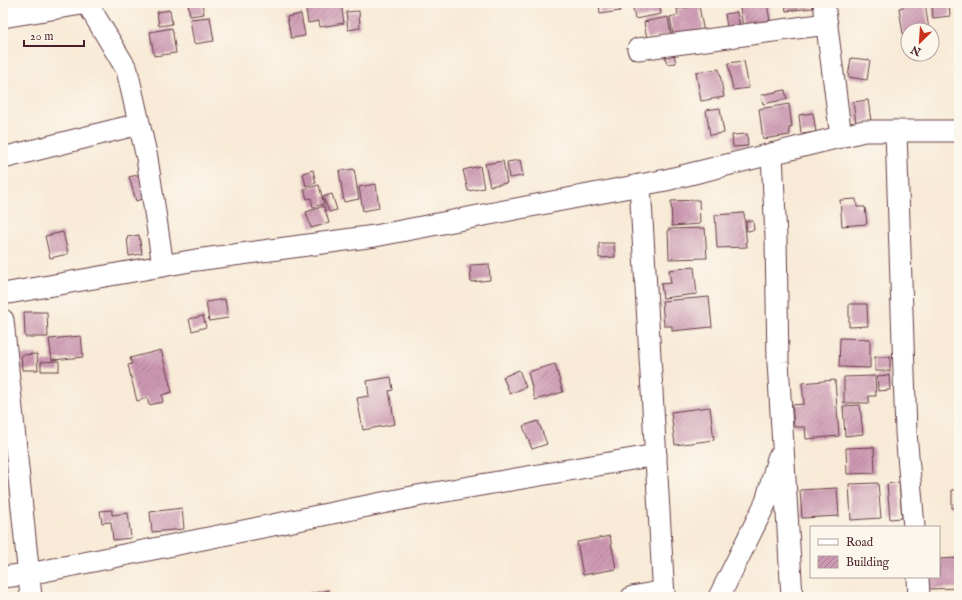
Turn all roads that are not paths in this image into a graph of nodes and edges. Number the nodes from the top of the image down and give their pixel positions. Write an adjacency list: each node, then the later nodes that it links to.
1 (88, 3): 3 (street); 7 (street)
2 (824, 3): 5 (street)
3 (48, 6): 4 (street)
4 (3, 17)
5 (827, 24): 6 (street); 10 (street)
6 (638, 49)
7 (139, 124): 12 (street); 14 (street)
8 (959, 130): 9 (street)
9 (896, 131): 10 (street); 20 (street)
10 (841, 137): 11 (street)
11 (772, 154): 13 (street); 18 (street)
12 (3, 158)
13 (640, 184): 14 (street); 19 (street)
14 (163, 266): 15 (street)
15 (3, 294)
16 (3, 320): 17 (street)
17 (9, 437): 21 (street)
18 (783, 446): 27 (street); 28 (street)
19 (656, 455): 21 (street); 24 (street)
20 (914, 526)
21 (29, 574): 22 (street); 25 (street)
22 (3, 577)
23 (918, 578): 29 (street)
24 (664, 594): 26 (street)
25 (31, 597)
26 (632, 597)
27 (719, 597)
28 (792, 597)
29 (920, 597)

